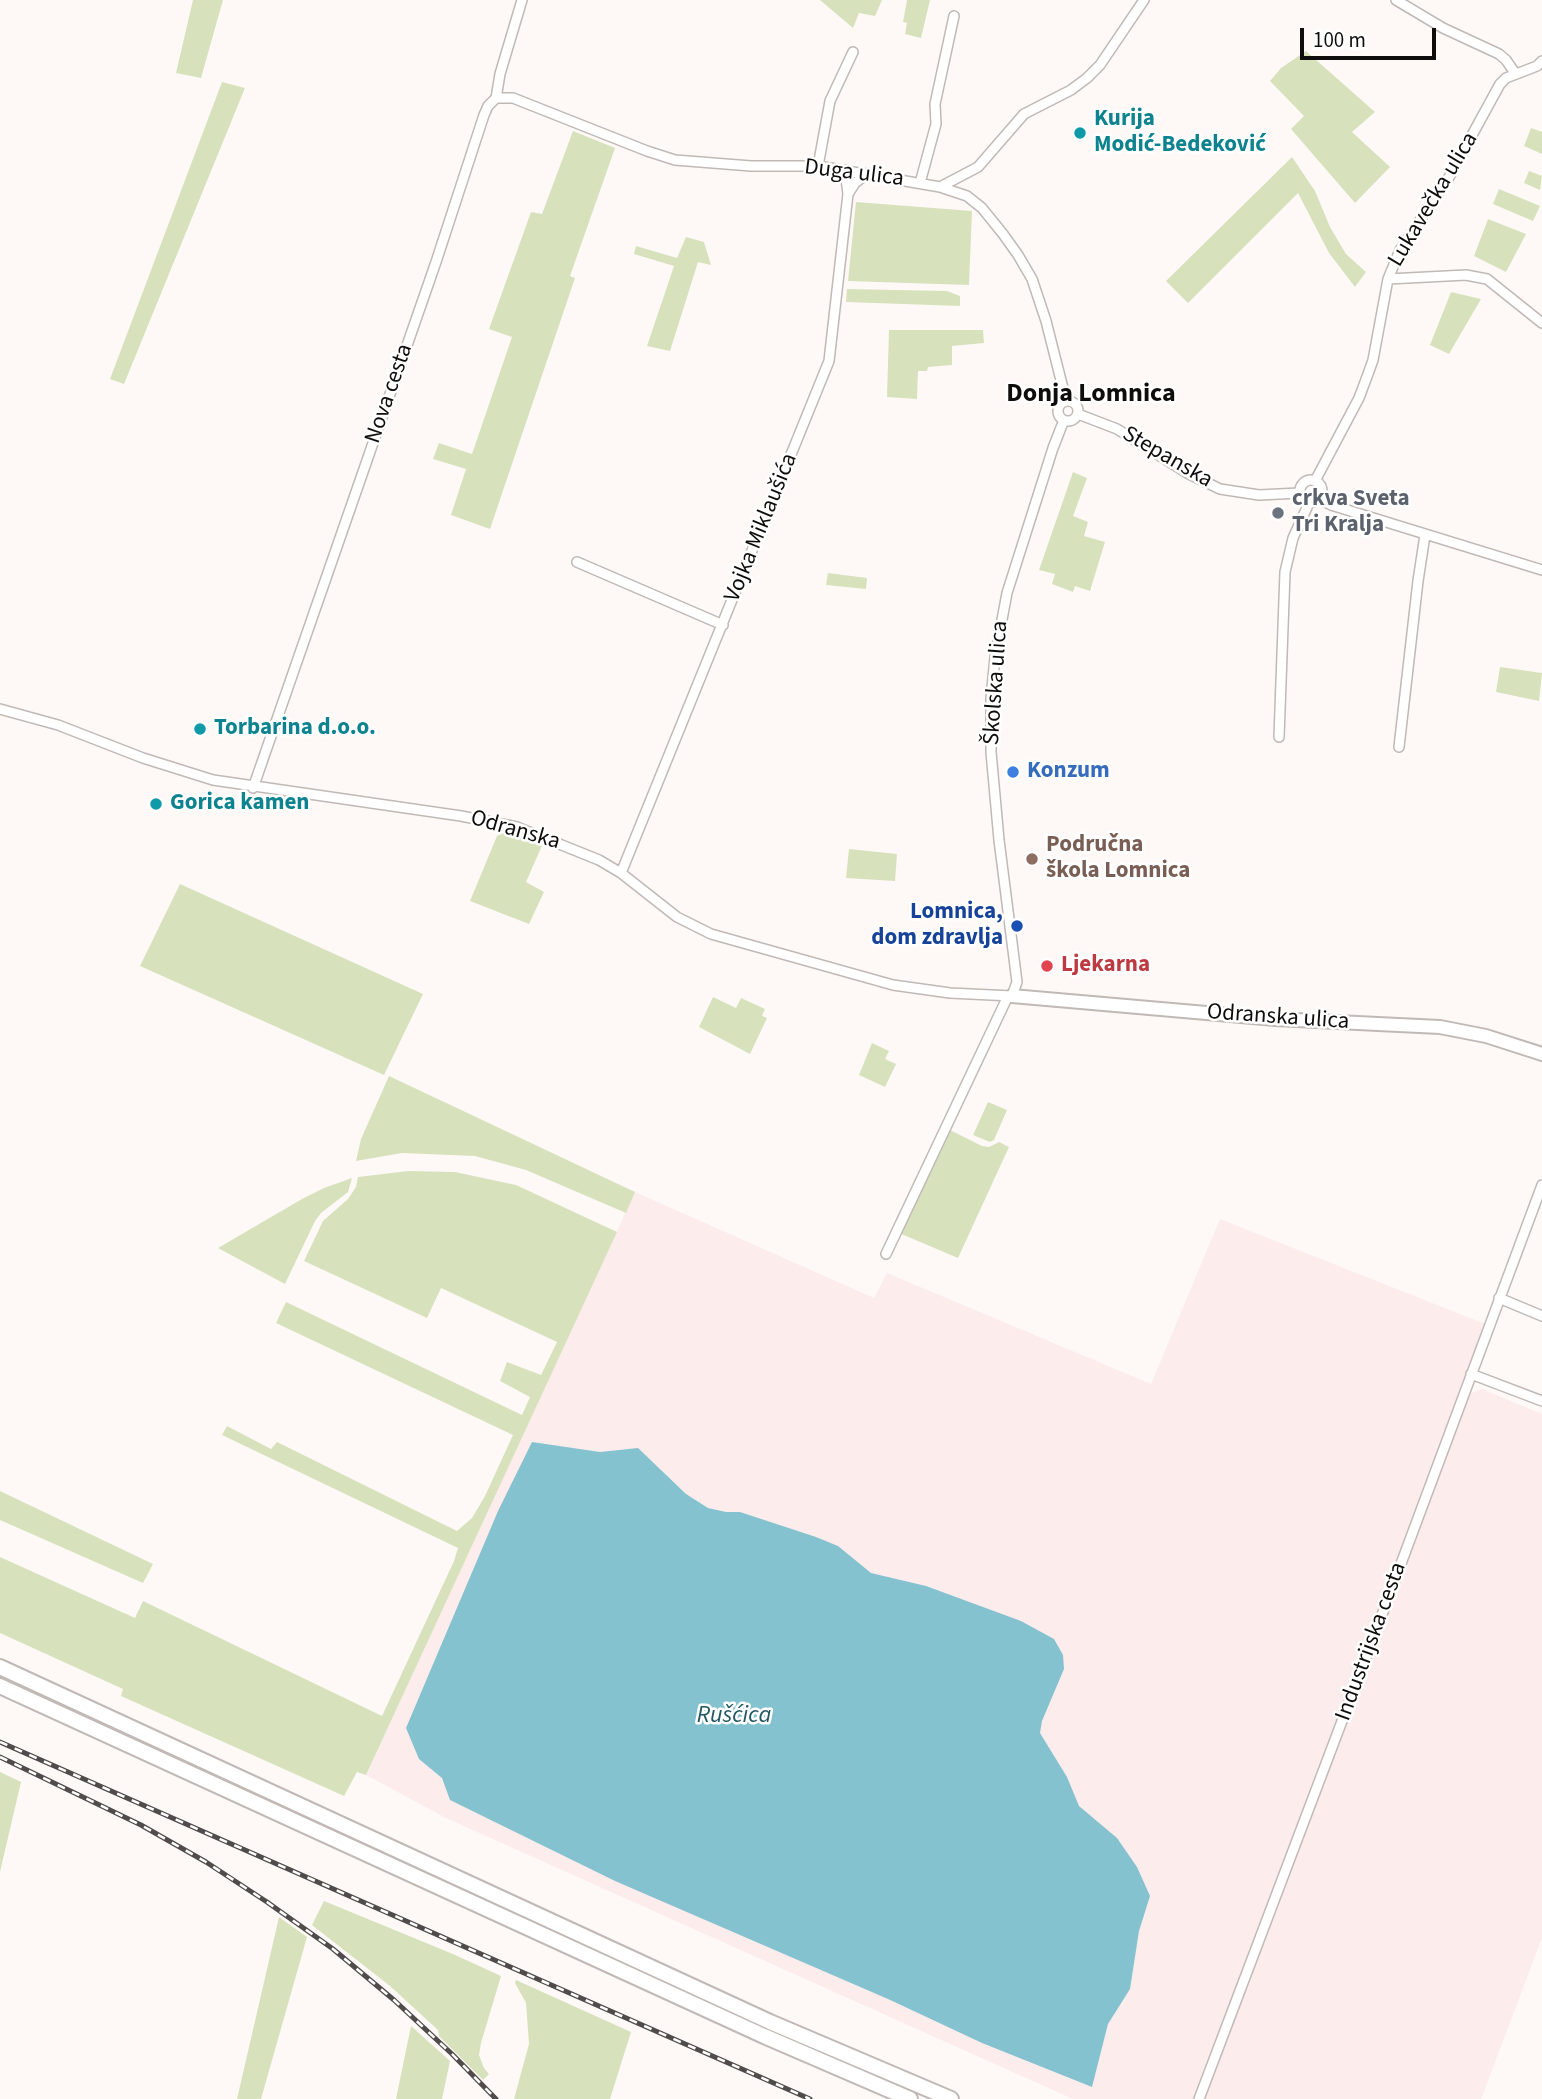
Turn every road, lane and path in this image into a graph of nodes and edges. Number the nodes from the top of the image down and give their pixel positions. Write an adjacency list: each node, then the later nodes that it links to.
1 (522, 0): 8 (street, Nova cesta)
2 (1144, 0): 13 (street)
3 (1396, 0): 7 (street)
4 (954, 16): 12 (street)
5 (853, 52): 9 (street)
6 (1540, 66): 7 (street)
7 (1515, 73): 15 (street, Lukavečka ulica)
8 (496, 98): 9 (street, Duga ulica); 31 (street, Nova cesta)
9 (818, 166): 10 (street, Duga ulica)
10 (845, 170): 11 (street, Duga ulica); 14 (street, Vojka Miklaušića)
11 (868, 173): 12 (street, Duga ulica); 14 (street)
12 (920, 183): 13 (street, Duga ulica)
13 (940, 187): 17 (street, Školska ulica)
14 (848, 194): 27 (street, Vojka Miklaušića)
15 (1388, 279): 16 (street); 20 (street, Lukavečka ulica)
16 (1542, 323)
17 (1066, 400): 18 (street, Školska ulica); 19 (street, Školska ulica)
18 (1078, 414): 19 (street); 21 (street, Stepanska)
19 (1064, 420): 33 (street, Školska ulica)
20 (1315, 481): 21 (street); 22 (street)
21 (1299, 493): 23 (street)
22 (1320, 499): 23 (street); 24 (street)
23 (1309, 503): 29 (street)
24 (1425, 535): 26 (street); 30 (street)
25 (576, 562): 27 (street)
26 (1542, 570)
27 (723, 625): 32 (street, Vojka Miklaušića)
28 (0, 709): 31 (street, Odranska)
29 (1279, 737)
30 (1399, 747)
31 (253, 788): 32 (street, Odranska)
32 (621, 873): 33 (street, Odranska)
33 (1010, 996): 34 (main road, Odranska ulica); 36 (street)
34 (1542, 1054)
35 (1542, 1185): 37 (street, Industrijska cesta)
36 (886, 1254)
37 (1499, 1298): 38 (street); 39 (street, Industrijska cesta)
38 (1542, 1316)
39 (1471, 1374): 40 (street); 45 (street, Industrijska cesta)
40 (1542, 1401)
41 (0, 1667): 44 (highway)
42 (0, 1686): 43 (highway)
43 (911, 2099)
44 (951, 2099)
45 (1199, 2099)

